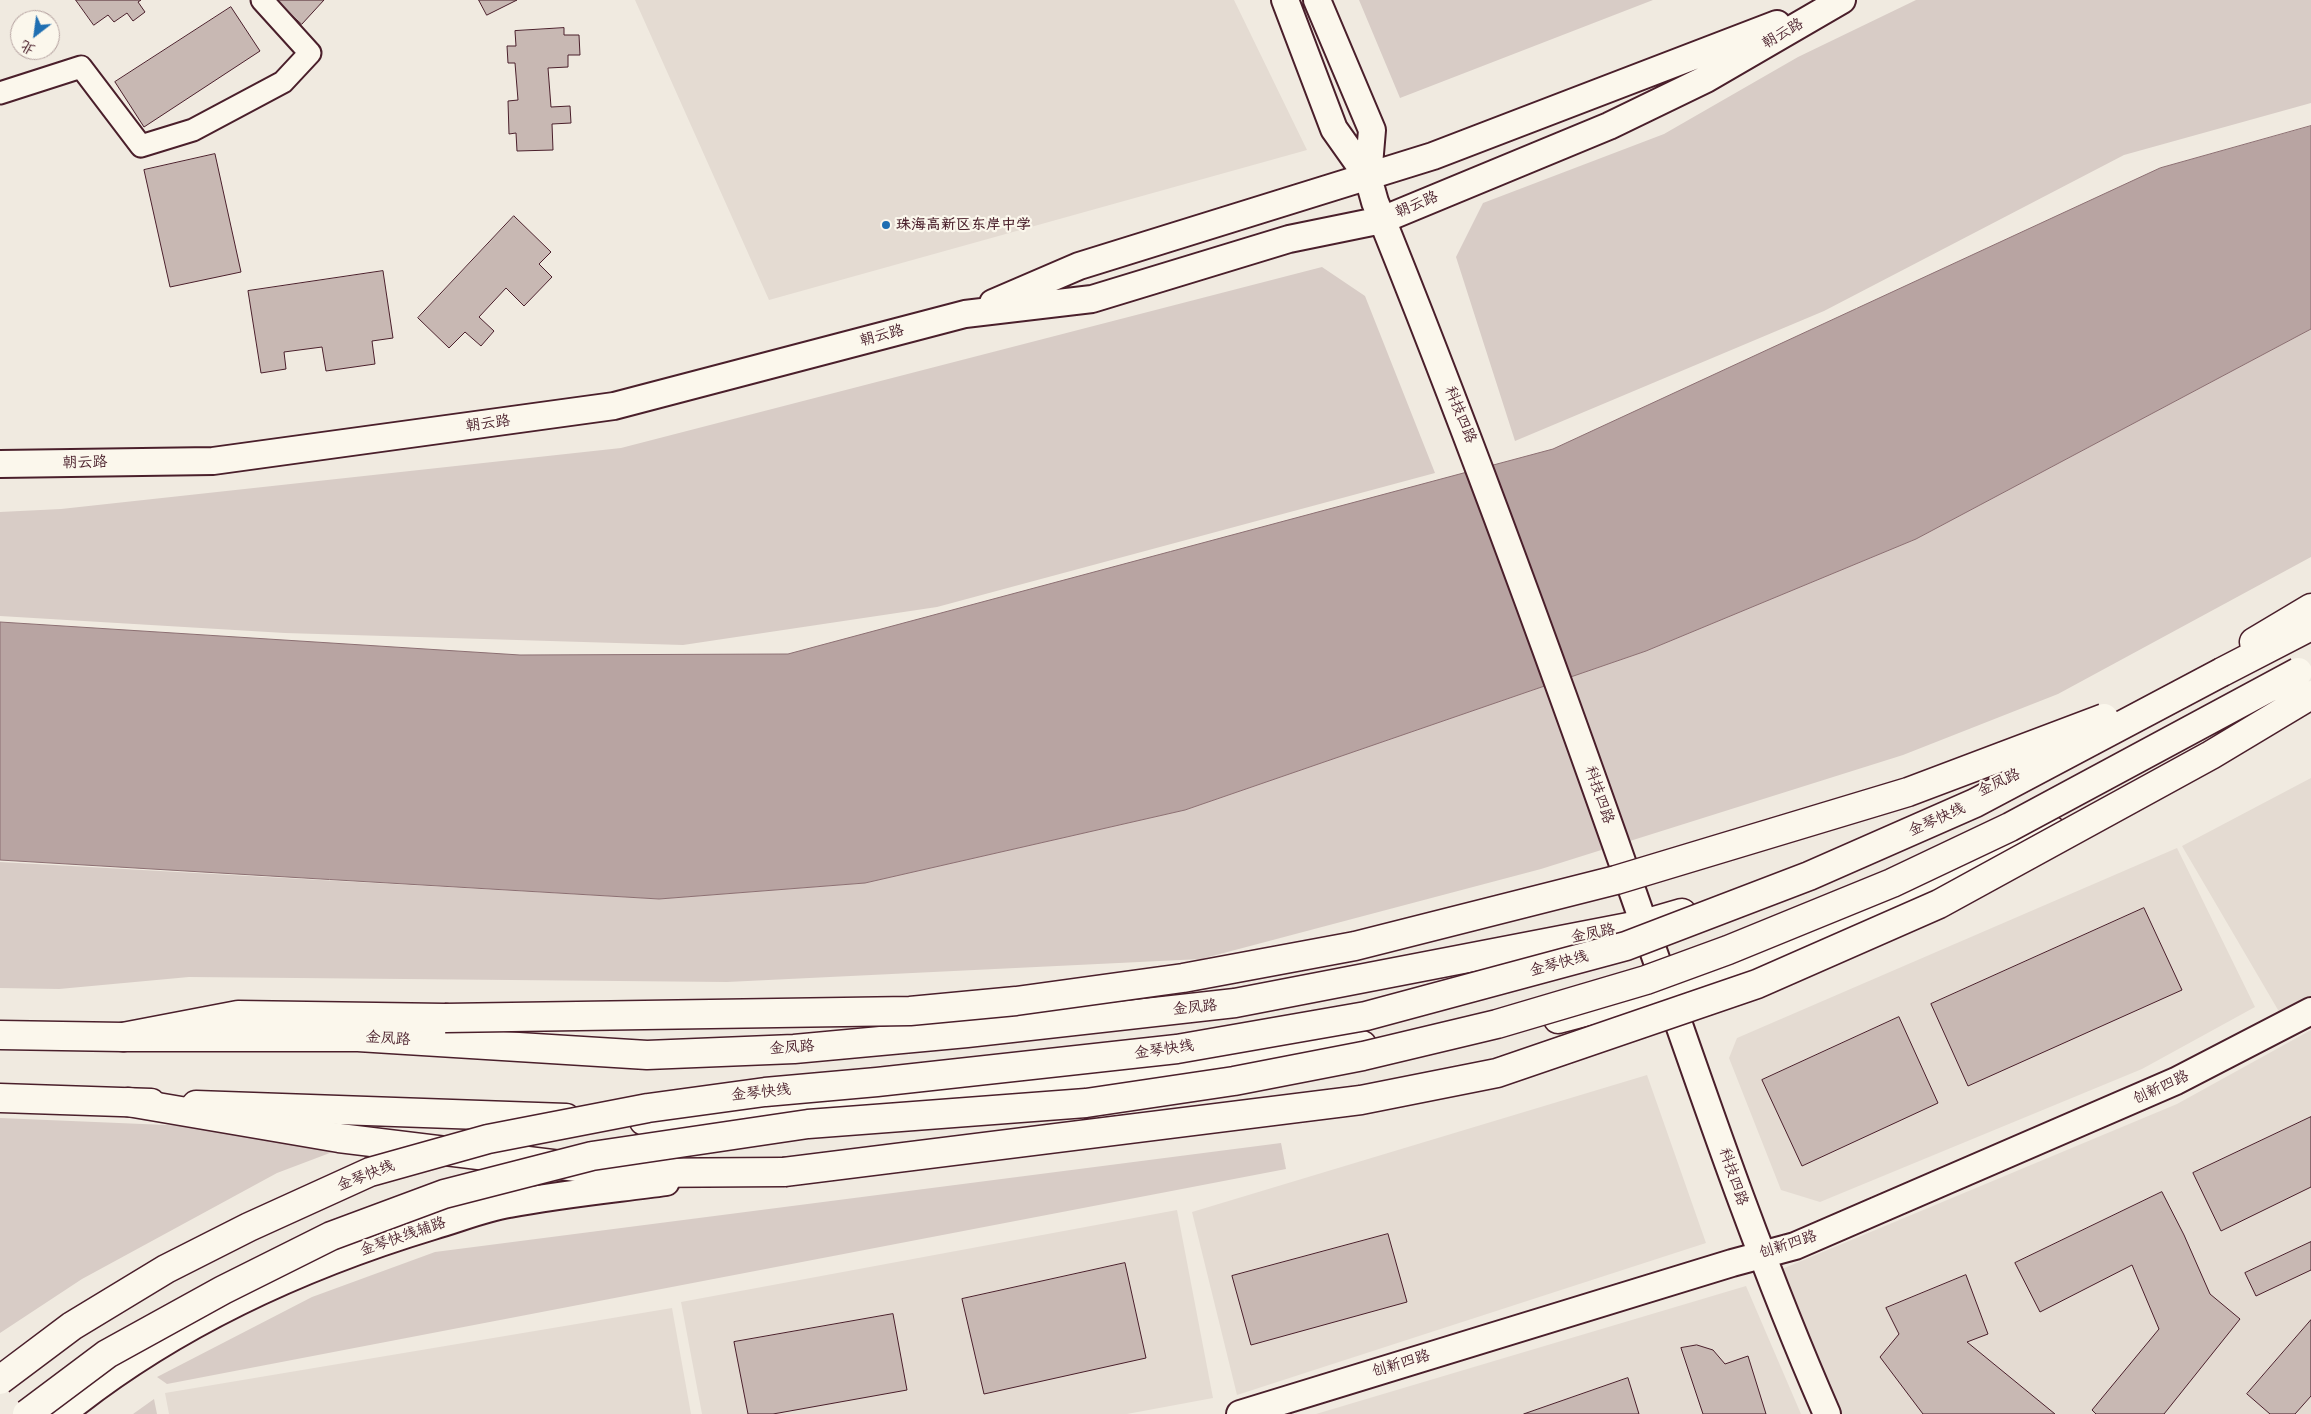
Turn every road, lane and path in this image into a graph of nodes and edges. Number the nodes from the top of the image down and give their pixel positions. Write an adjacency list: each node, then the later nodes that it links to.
1 (262, 0): 5 (street)
2 (1285, 0): 6 (street, 科技四路)
3 (1317, 0): 6 (street, 科技四路)
4 (1839, 1): 6 (street, 朝云路); 7 (street, 朝云路)
5 (0, 93)
6 (1368, 177): 7 (street, 科技四路); 8 (street, 朝云路)
7 (1382, 220): 8 (street, 朝云路); 16 (street, 科技四路)
8 (965, 314): 9 (street, 朝云路)
9 (0, 464)
10 (2311, 608): 16 (main road, 金凤路)
11 (2311, 626): 13 (main road, 金琴快线)
12 (2311, 665): 26 (main road, bridge)
13 (2222, 672): 20 (main road, bridge); 25 (main road, 金琴快线, bridge)
14 (2311, 684): 17 (main road)
15 (2311, 695): 23 (main road, bridge)
16 (1644, 924): 17 (street, 科技四路); 20 (main road, 金凤路)
17 (1668, 990): 22 (main road); 24 (street, 科技四路)
18 (2311, 1011): 24 (street, 创新四路)
19 (0, 1034): 20 (main road, 金凤路)
20 (123, 1037)
21 (0, 1098): 22 (main road)
22 (128, 1102): 23 (main road)
23 (784, 1172): 27 (street, 金琴快线辅路)
24 (1760, 1254): 28 (street, 创新四路); 29 (street, 科技四路)
25 (0, 1380)
26 (27, 1414)
27 (62, 1414)
28 (1240, 1414)
29 (1827, 1414)

